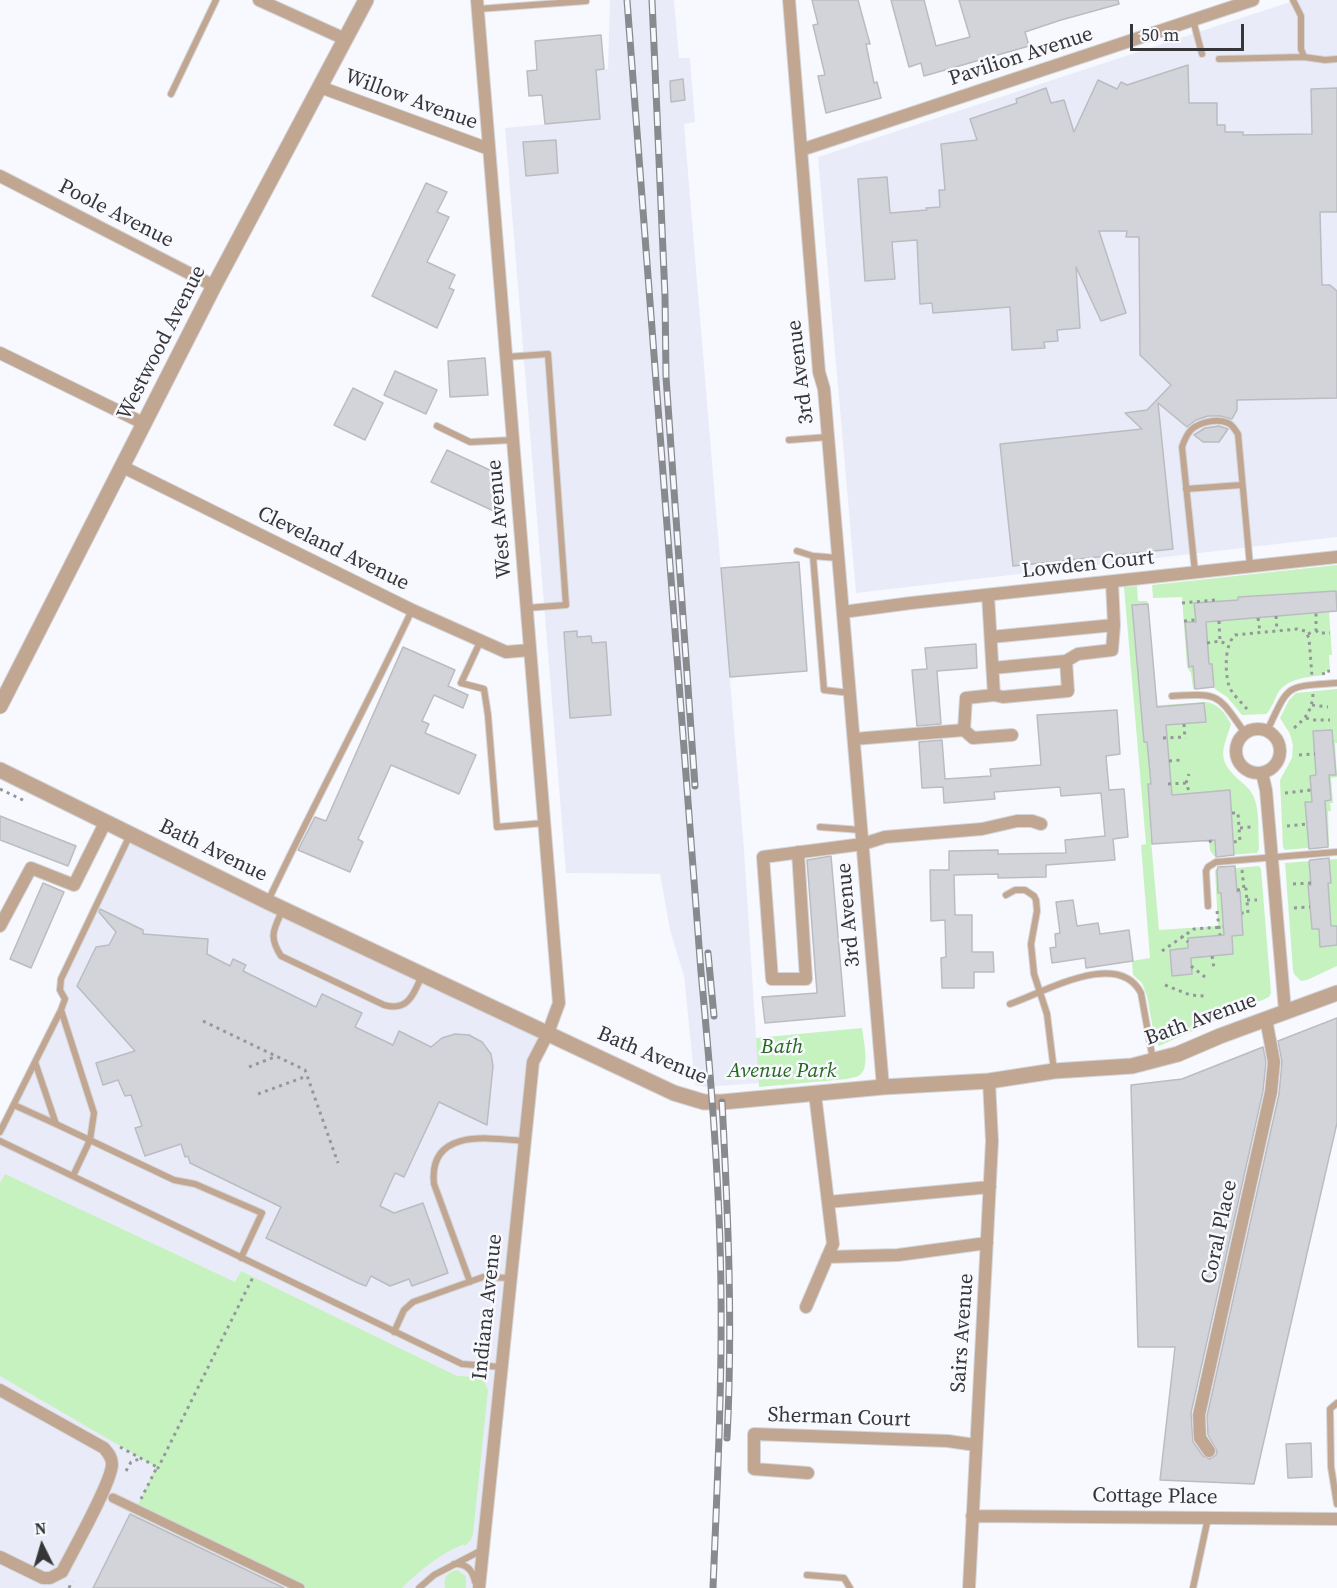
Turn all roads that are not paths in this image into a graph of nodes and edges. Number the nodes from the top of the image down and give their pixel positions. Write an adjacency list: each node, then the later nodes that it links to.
1 (216, 0): 16 (lane)
2 (259, 0): 10 (street, Willow Avenue)
3 (366, 0): 10 (street, Westwood Avenue)
4 (789, 0): 18 (street, 3rd Avenue)
5 (1253, 0): 9 (street, Pavilion Avenue)
6 (1293, 0): 12 (lane)
7 (586, 1): 8 (lane)
8 (477, 5): 17 (street, West Avenue)
9 (1193, 20): 11 (lane); 18 (street, Pavilion Avenue)
10 (345, 39): 15 (street, Westwood Avenue)
11 (1202, 54)
12 (1304, 57): 13 (lane); 14 (lane)
13 (1219, 59)
14 (1337, 59)
15 (320, 87): 17 (street, Willow Avenue); 20 (street, Westwood Avenue)
16 (171, 94)
17 (489, 149): 22 (street, West Avenue)
18 (801, 150): 25 (street, 3rd Avenue)
19 (0, 176): 20 (street, Poole Avenue)
20 (214, 286): 23 (street, Westwood Avenue)
21 (0, 353): 23 (street)
22 (506, 357): 26 (street, West Avenue); 39 (lane)
23 (145, 424): 28 (street, Westwood Avenue)
24 (437, 426): 26 (lane)
25 (828, 437): 27 (lane); 34 (street, 3rd Avenue)
26 (513, 440): 39 (street, West Avenue)
27 (789, 440)
28 (123, 467): 40 (street, Cleveland Avenue); 52 (street, Westwood Avenue)
29 (1241, 485): 30 (lane); 30 (lane); 35 (lane)
30 (1186, 489): 36 (lane)
31 (797, 551): 32 (lane)
32 (813, 556): 34 (lane); 49 (lane)
33 (1337, 557): 35 (street, Lowden Court)
34 (838, 558): 41 (street, 3rd Avenue)
35 (1250, 567): 36 (street, Lowden Court)
36 (1195, 573): 37 (street, Lowden Court)
37 (1112, 582): 38 (street, Lowden Court); 42 (street)
38 (988, 595): 41 (street, Lowden Court); 43 (street)
39 (527, 608): 45 (street, West Avenue)
40 (412, 610): 44 (street, Cleveland Avenue); 71 (lane)
41 (843, 612): 49 (street, 3rd Avenue)
42 (1114, 625): 43 (street); 46 (street)
43 (990, 637): 47 (street)
44 (481, 640): 45 (street, Cleveland Avenue); 61 (lane)
45 (530, 651): 61 (street, West Avenue)
46 (1066, 661): 47 (street); 50 (street)
47 (993, 668): 50 (street)
48 (1337, 683): 54 (lane)
49 (850, 693): 57 (street, 3rd Avenue)
50 (994, 695): 53 (street)
51 (1172, 696): 55 (lane)
52 (0, 706)
53 (964, 730): 56 (street); 57 (street)
54 (1267, 731): 55 (street); 59 (street)
55 (1245, 733): 59 (street)
56 (1012, 735)
57 (854, 739): 64 (street, 3rd Avenue)
58 (0, 770): 60 (street, Bath Avenue)
59 (1262, 773): 69 (street)
60 (106, 821): 65 (street, Bath Avenue); 74 (street)
61 (544, 823): 82 (street, West Avenue)
62 (1041, 824): 66 (street)
63 (820, 826): 64 (lane)
64 (862, 830): 66 (street, 3rd Avenue)
65 (130, 834): 71 (street, Bath Avenue); 79 (lane)
66 (863, 844): 67 (street); 87 (street, 3rd Avenue)
67 (798, 852): 67 (street)
68 (1337, 852): 69 (lane)
69 (1272, 858): 72 (lane); 80 (street)
70 (1006, 895): 77 (lane)
71 (268, 902): 73 (street, Bath Avenue)
72 (1208, 906)
73 (283, 909): 75 (street, Bath Avenue); 75 (lane)
74 (0, 926)
75 (422, 975): 82 (street, Bath Avenue)
76 (1337, 993): 80 (street, Bath Avenue)
77 (1039, 994): 78 (lane); 83 (lane); 85 (lane)
78 (1010, 1005)
79 (61, 1010): 84 (lane); 92 (lane)
80 (1285, 1011): 81 (street, Bath Avenue)
81 (1266, 1019): 83 (street, Bath Avenue); 109 (street, Coral Place)
82 (548, 1033): 88 (street, Bath Avenue); 94 (street, Indiana Avenue)
83 (1154, 1061): 85 (street, Bath Avenue)
84 (35, 1062): 89 (lane); 90 (lane)
85 (1054, 1071): 86 (street, Bath Avenue)
86 (989, 1081): 87 (street, Bath Avenue); 96 (street, Sairs Avenue)
87 (883, 1087): 88 (street, Bath Avenue)
88 (815, 1094): 97 (street)
89 (14, 1105): 90 (lane); 91 (lane)
90 (56, 1124): 92 (lane)
91 (0, 1132)
92 (90, 1140): 95 (lane); 100 (lane)
93 (0, 1141): 95 (lane)
94 (526, 1141): 101 (street, Indiana Avenue); 102 (lane)
95 (73, 1176): 100 (lane)
96 (990, 1187): 97 (street); 98 (street, Sairs Avenue)
97 (828, 1202): 99 (street)
98 (987, 1243): 99 (street); 108 (street, Sairs Avenue)
99 (827, 1257): 103 (street)
100 (241, 1258): 104 (lane)
101 (511, 1278): 102 (lane); 105 (street, Indiana Avenue)
102 (470, 1282): 104 (lane)
103 (806, 1307)
104 (394, 1332): 105 (lane)
105 (502, 1367): 116 (street, Indiana Avenue)
106 (0, 1390): 111 (street)
107 (1337, 1403): 112 (lane)
108 (975, 1445): 110 (street, Sherman Court); 113 (street, Sairs Avenue)
109 (1209, 1451)
110 (808, 1473)
111 (108, 1495): 117 (street); 120 (street)
112 (1337, 1504)
113 (972, 1516): 114 (street, Cottage Place); 124 (street, Sairs Avenue)
114 (1208, 1517): 115 (street, Cottage Place); 125 (lane)
115 (1337, 1518)
116 (483, 1550): 118 (lane); 122 (street, Indiana Avenue)
117 (0, 1557)
118 (454, 1564): 121 (lane); 122 (lane)
119 (807, 1575): 123 (lane)
120 (300, 1588)
121 (419, 1588)
122 (478, 1588)
123 (850, 1588)
124 (969, 1588)
125 (1193, 1588)

